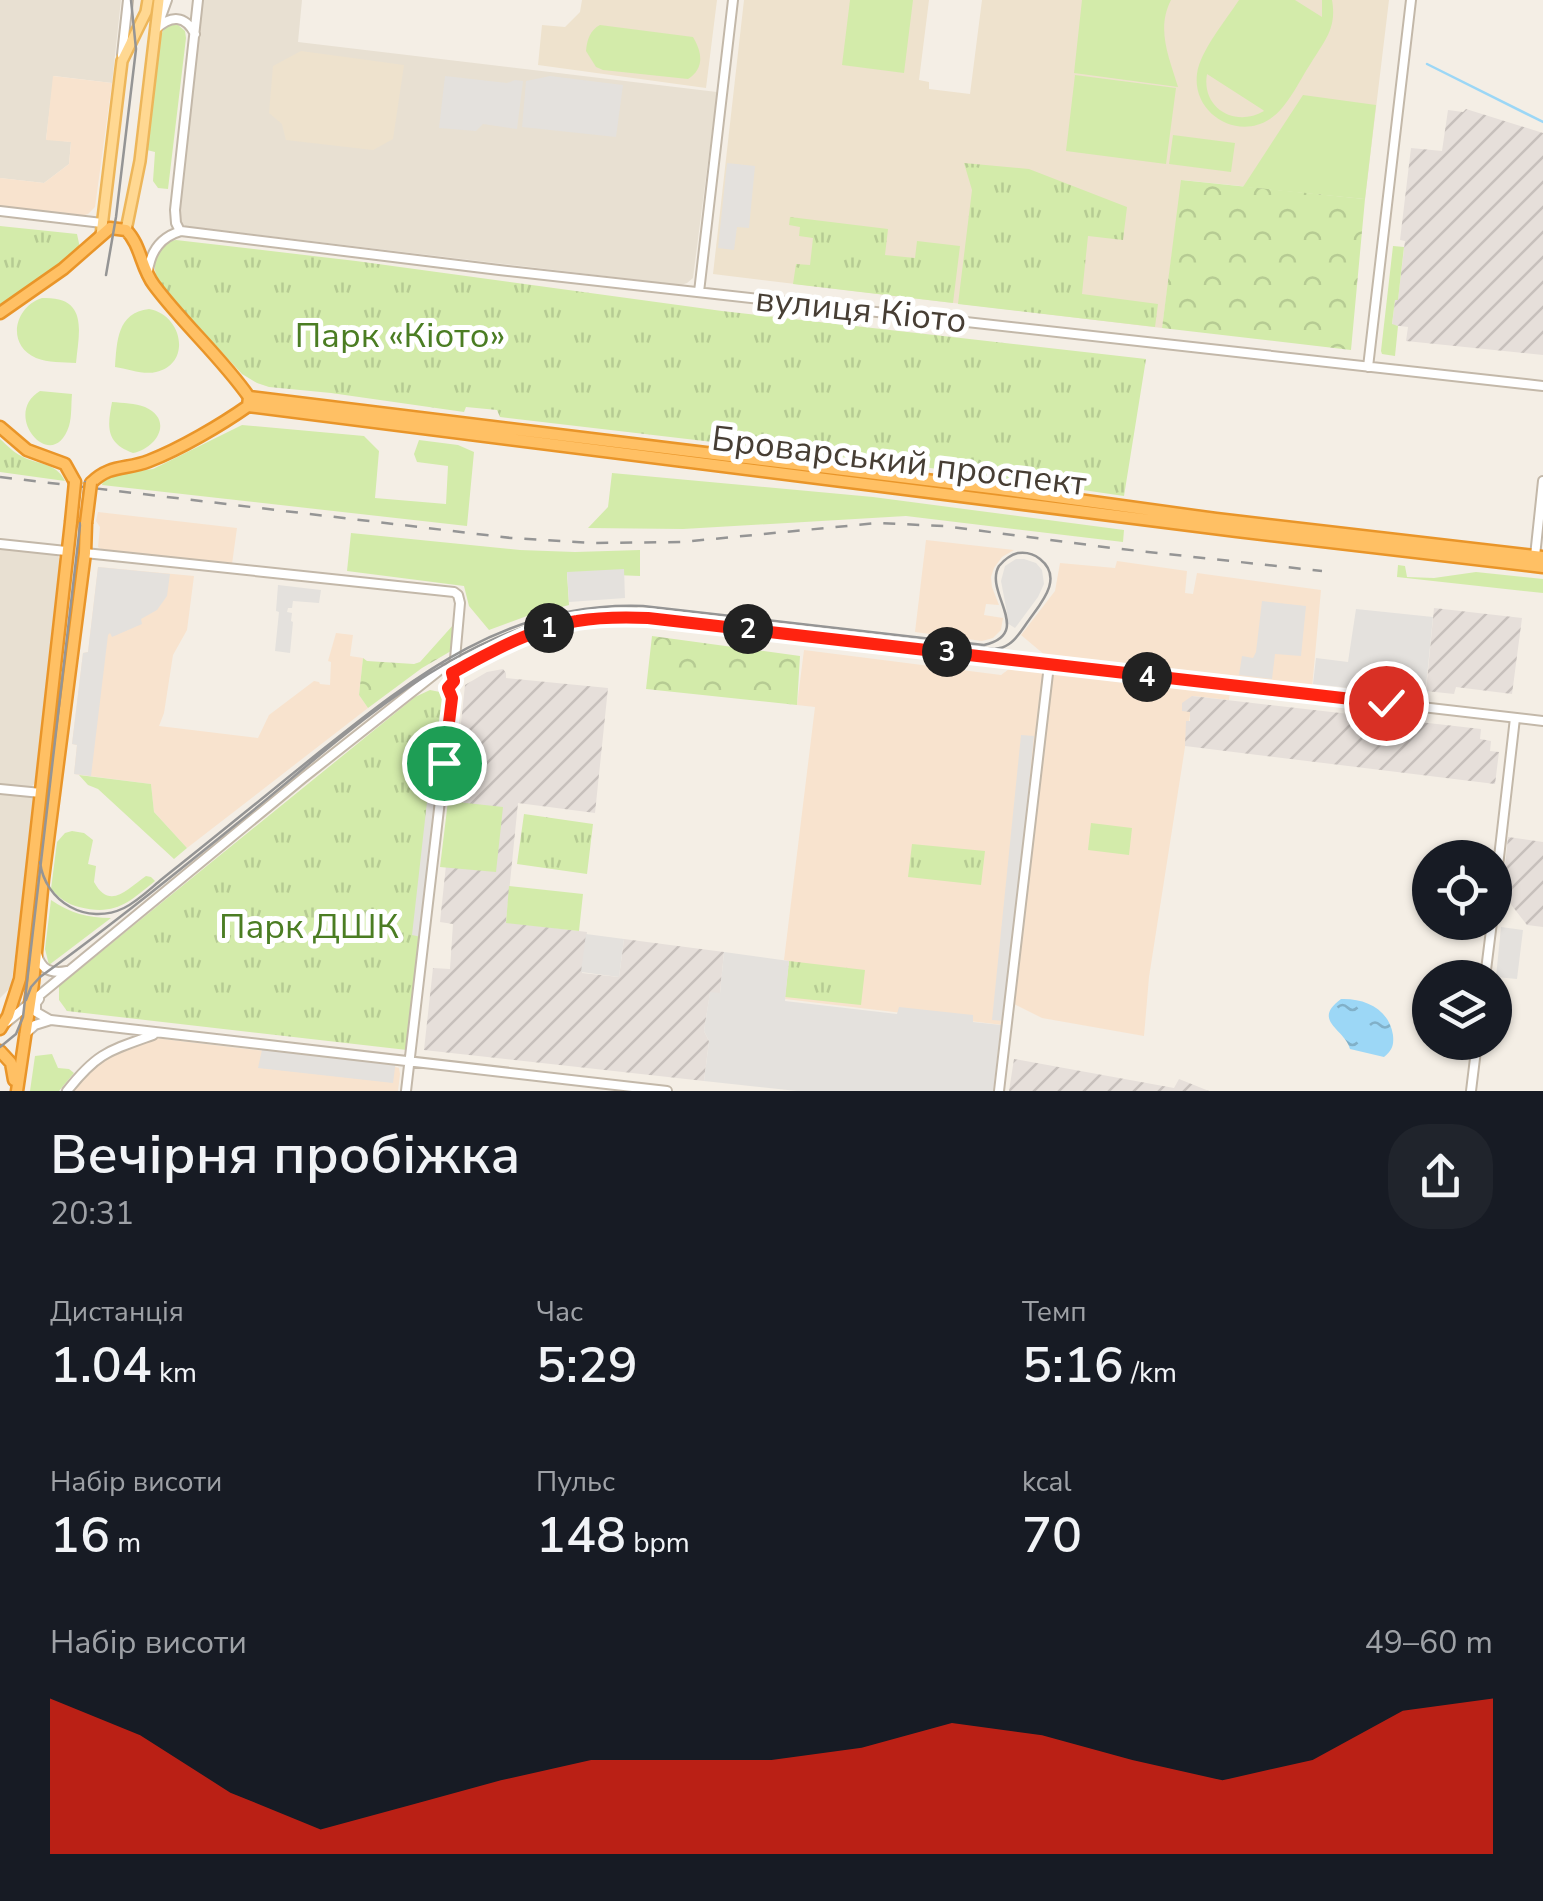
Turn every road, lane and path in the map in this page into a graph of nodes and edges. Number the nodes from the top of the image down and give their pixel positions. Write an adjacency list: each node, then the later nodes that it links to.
1 (128, 0): 11 (street)
2 (148, 0): 8 (main road)
3 (160, 0): 9 (main road)
4 (167, 0): 9 (street)
5 (198, 0): 10 (street)
6 (733, 0): 17 (street)
7 (1411, 0): 19 (street)
8 (146, 12): 9 (main road); 11 (main road)
9 (159, 24): 10 (street); 14 (main road)
10 (195, 34): 15 (street)
11 (122, 60): 13 (main road)
12 (0, 211): 13 (street)
13 (102, 229): 14 (highway); 18 (highway)
14 (126, 230): 16 (highway)
15 (180, 231): 16 (street); 17 (street, вулиця Кіото)
16 (148, 275): 21 (highway)
17 (699, 292): 19 (street, вулиця Кіото)
18 (0, 313)
19 (1368, 367): 20 (street, вулиця Кіото)
20 (1543, 386)
21 (248, 402): 24 (highway); 29 (highway, Броварський проспект); 30 (highway, Броварський проспект)
22 (0, 428): 23 (highway)
23 (74, 477): 24 (highway); 27 (highway, bridge)
24 (94, 479): 28 (highway, bridge)
25 (1543, 481): 29 (street)
26 (0, 544): 27 (street)
27 (66, 551): 39 (highway)
28 (84, 553): 31 (street); 41 (highway)
29 (1539, 556)
30 (1543, 567)
31 (456, 645): 32 (street); 34 (street)
32 (472, 662): 33 (street); 34 (street)
33 (1049, 665): 36 (street); 58 (street)
34 (451, 672): 35 (street); 35 (street)
35 (439, 684): 42 (street); 53 (street)
36 (1515, 718): 37 (street); 40 (street)
37 (1543, 722)
38 (0, 789): 39 (street)
39 (41, 793): 44 (highway)
40 (1501, 840)
41 (36, 950): 42 (street); 45 (highway)
42 (67, 972): 43 (street)
43 (48, 987): 45 (street); 47 (street)
44 (17, 992): 46 (street); 48 (highway)
45 (29, 1004): 48 (street); 50 (highway)
46 (0, 1007)
47 (51, 1020): 49 (street); 50 (street)
48 (0, 1029)
49 (158, 1033): 53 (street); 55 (street)
50 (25, 1034): 54 (highway)
51 (0, 1052): 54 (highway)
52 (1475, 1060): 59 (street)
53 (409, 1062): 56 (street); 57 (street)
54 (16, 1091)
55 (67, 1091)
56 (406, 1091)
57 (667, 1091)
58 (999, 1091)
59 (1471, 1091)

